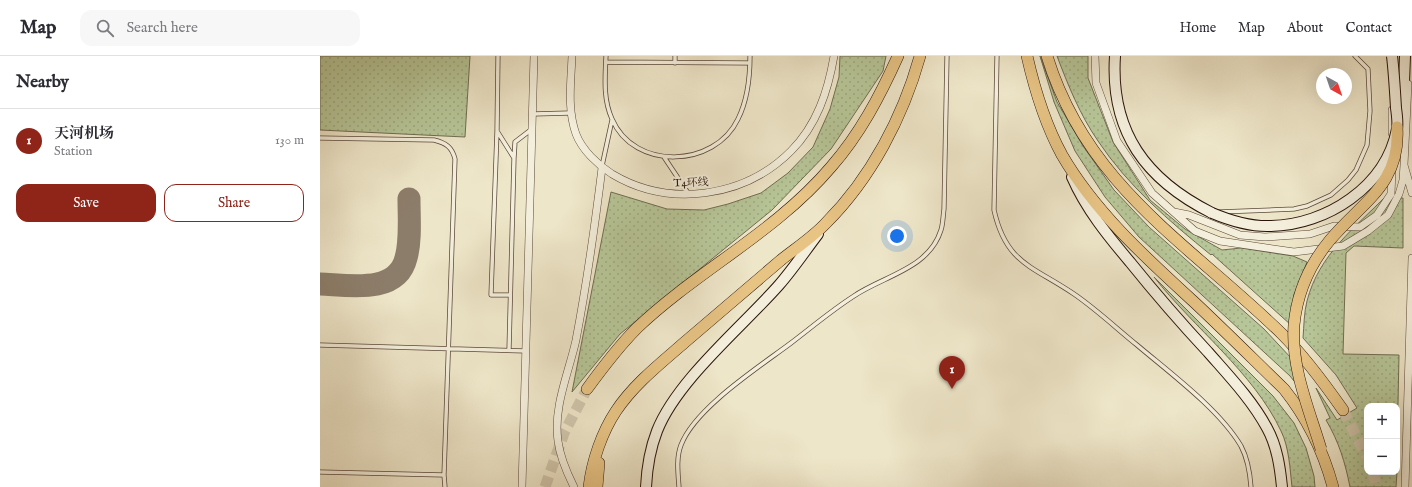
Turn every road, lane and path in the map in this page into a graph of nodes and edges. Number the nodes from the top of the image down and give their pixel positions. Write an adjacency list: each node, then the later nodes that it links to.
1 (498, 56): 28 (lane)
2 (534, 56): 24 (street)
3 (572, 56): 23 (street, T4环线)
4 (606, 56): 20 (lane)
5 (675, 56): 21 (lane)
6 (750, 56): 22 (lane)
7 (834, 56): 35 (street, T4环线)
8 (898, 56): 46 (main road)
9 (920, 56): 39 (main road)
10 (947, 56): 58 (lane)
11 (997, 56): 59 (lane)
12 (1027, 56): 30 (main road)
13 (1047, 56): 47 (main road)
14 (1095, 56): 37 (street)
15 (1115, 56): 38 (main road)
16 (1356, 56): 38 (lane)
17 (1393, 56): 26 (main road, bridge); 37 (street)
18 (1404, 56): 26 (main road, bridge)
19 (1409, 56): 33 (street)
20 (606, 62): 21 (lane); 25 (lane)
21 (675, 63): 22 (lane)
22 (750, 63): 31 (lane)
23 (570, 113): 24 (lane); 34 (street, T4环线)
24 (533, 114): 27 (street)
25 (612, 120): 31 (lane); 34 (lane)
26 (1398, 127): 38 (main road, bridge); 49 (main road, bridge)
27 (532, 128): 32 (lane); 45 (street)
28 (497, 131): 32 (lane); 41 (lane)
29 (320, 138): 43 (lane)
30 (1063, 156): 49 (main road, bridge); 60 (main road)
31 (664, 157): 35 (lane)
32 (514, 158): 41 (lane)
33 (1404, 166): 36 (street); 37 (street)
34 (602, 168): 35 (street, T4环线); 54 (street)
35 (688, 193)
36 (1412, 193)
37 (1174, 212)
38 (1212, 213)
39 (825, 224): 48 (main road); 57 (main road)
40 (1412, 258): 62 (street)
41 (510, 295): 44 (lane)
42 (320, 345): 43 (lane)
43 (449, 350): 44 (lane); 51 (lane)
44 (509, 350): 45 (lane)
45 (526, 351): 53 (street)
46 (587, 389)
47 (1342, 410)
48 (600, 445): 55 (main road); 56 (main road)
49 (1321, 449): 61 (main road)
50 (320, 472): 51 (lane)
51 (444, 475): 52 (lane)
52 (445, 487)
53 (522, 487)
54 (574, 487)
55 (588, 487)
56 (597, 487)
57 (646, 487)
58 (679, 487)
59 (1251, 487)
60 (1282, 487)
61 (1333, 487)
62 (1405, 487)

